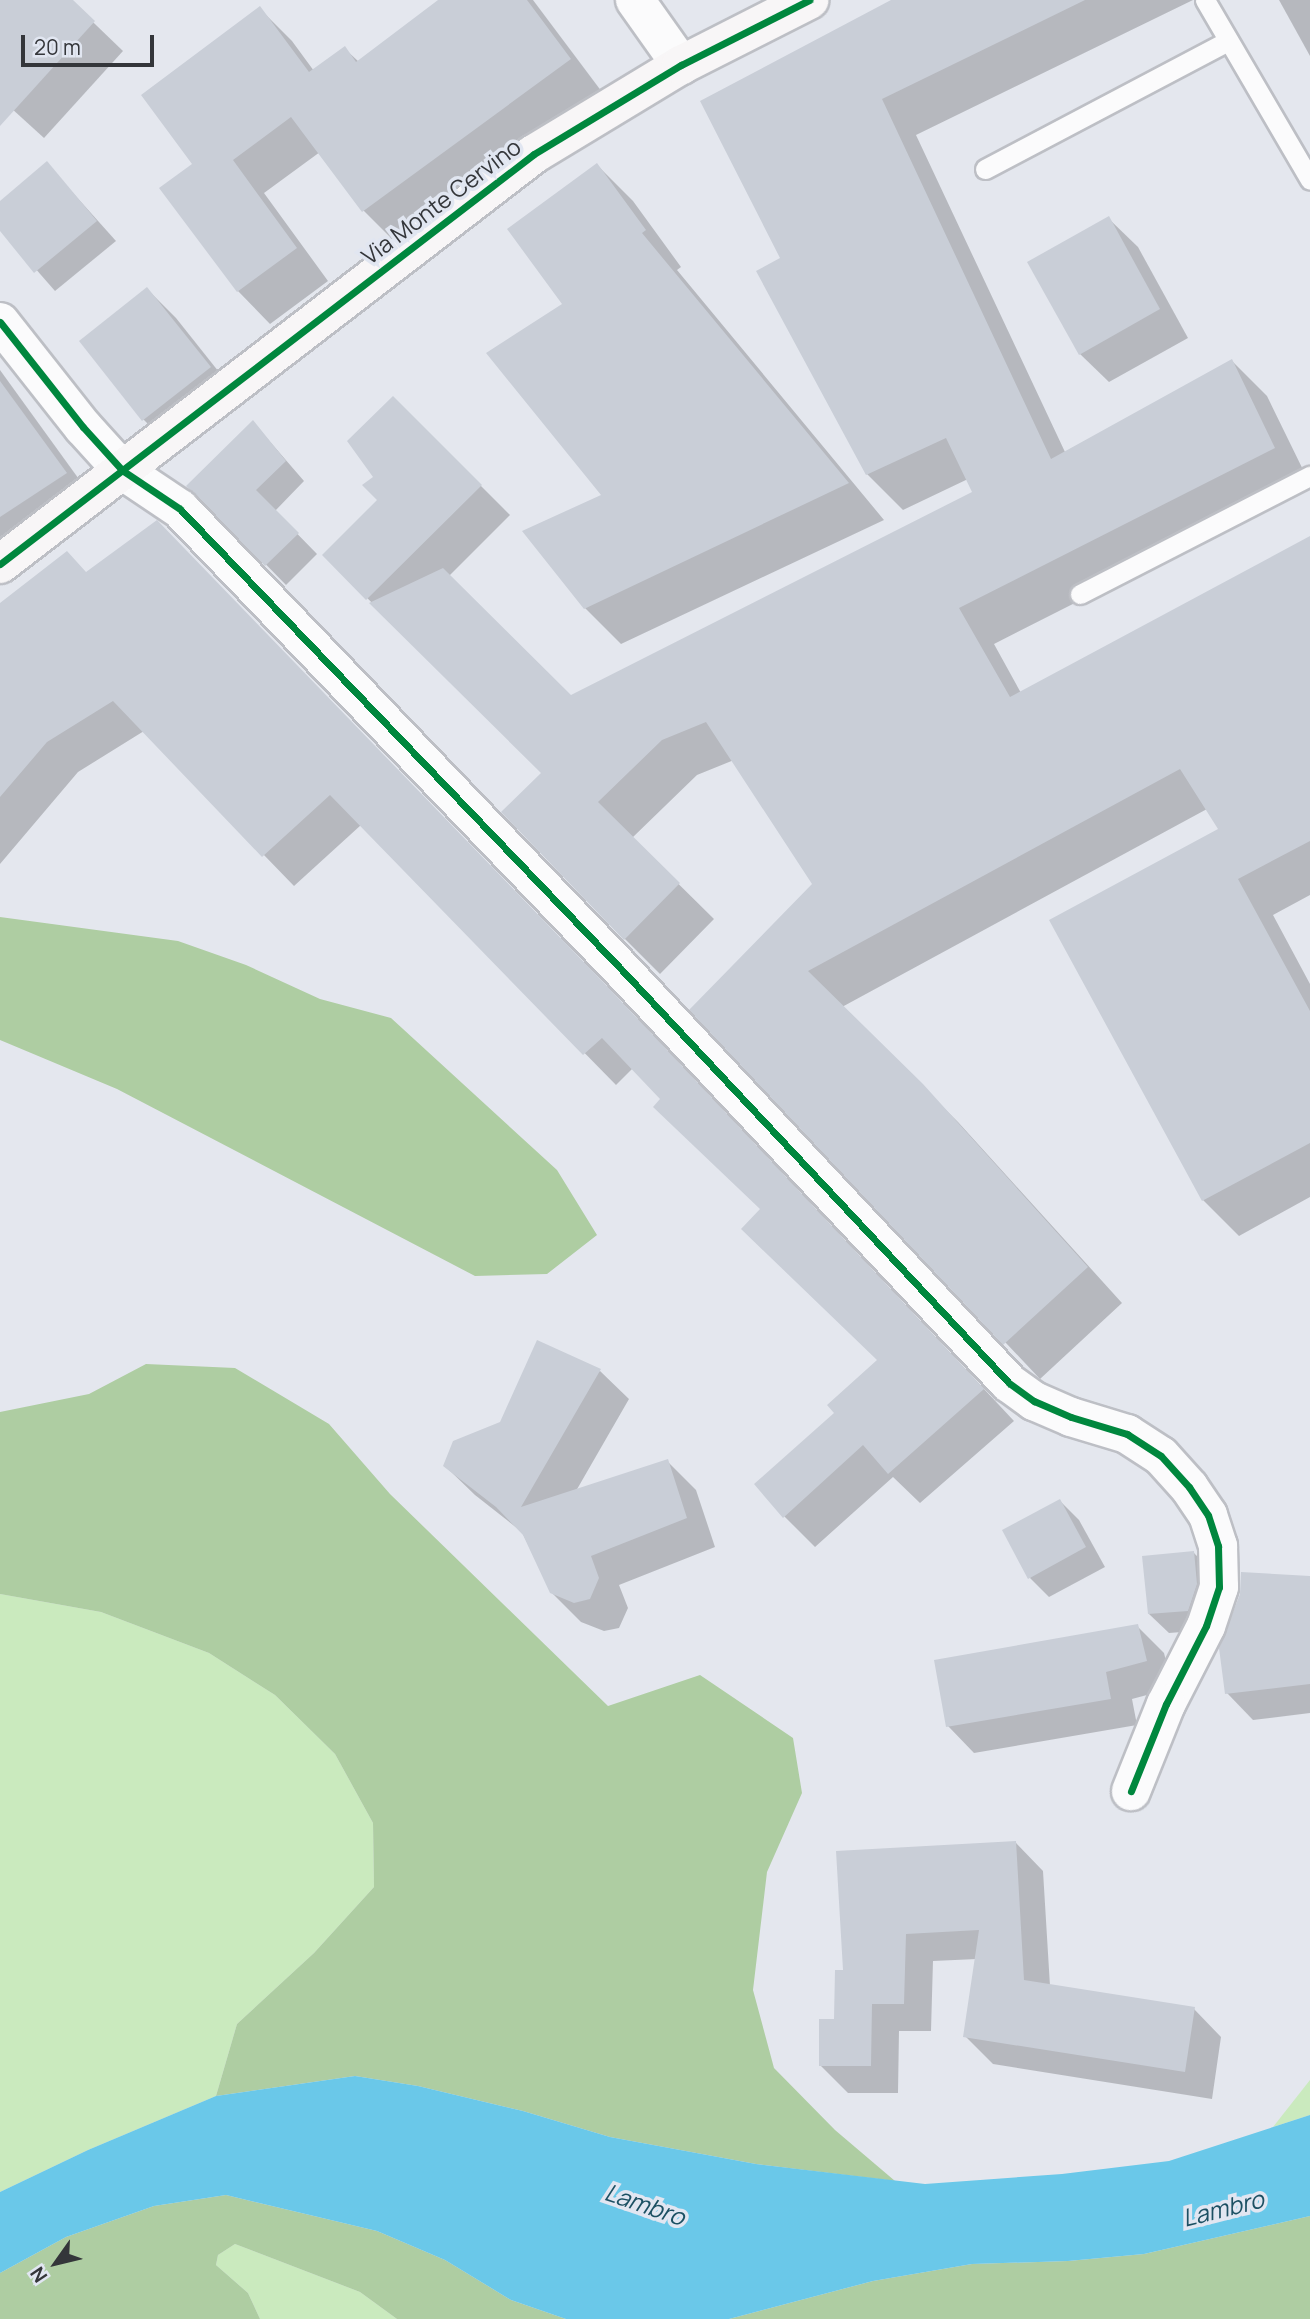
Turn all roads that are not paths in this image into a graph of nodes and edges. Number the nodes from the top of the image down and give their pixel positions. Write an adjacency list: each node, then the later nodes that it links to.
1 (635, 0): 5 (street)
2 (809, 0): 5 (street, Via Monte Cervino)
3 (1205, 0): 4 (lane)
4 (1228, 41): 6 (lane); 7 (lane)
5 (681, 65): 9 (street, Via Monte Cervino)
6 (985, 169)
7 (1310, 180)
8 (0, 322): 9 (street)
9 (122, 470): 11 (street, Via Monte Cervino); 13 (street)
10 (1310, 476): 12 (lane)
11 (0, 564)
12 (1080, 594)
13 (1131, 1791)

